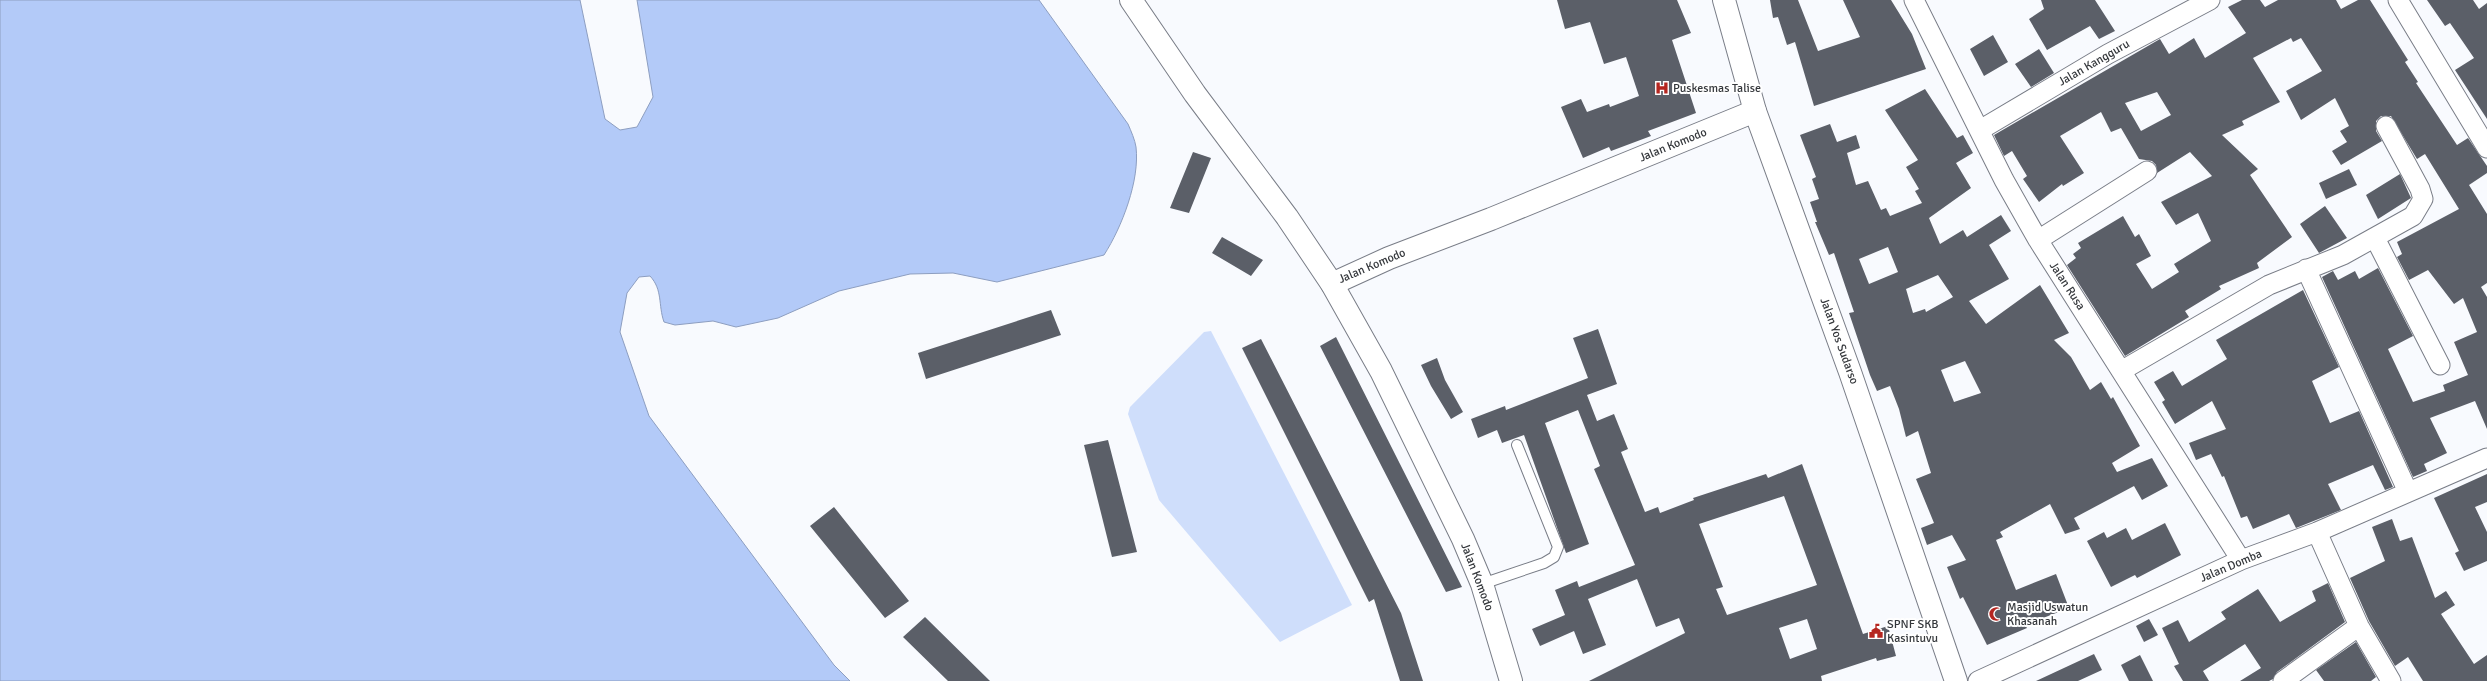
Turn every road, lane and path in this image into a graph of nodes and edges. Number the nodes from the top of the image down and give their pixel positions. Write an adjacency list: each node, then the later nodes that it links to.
1 (1131, 0): 14 (main road)
2 (1724, 0): 6 (main road, Jalan Yos Sudarso)
3 (1914, 0): 8 (street, Jalan Rusa)
4 (2210, 0): 8 (street, Jalan Kangguru)
5 (2398, 0): 9 (street)
6 (1755, 111): 14 (main road, Jalan Komodo); 25 (main road, Jalan Yos Sudarso)
7 (2386, 126): 11 (street)
8 (1980, 130): 12 (street, Jalan Rusa)
9 (2487, 148)
10 (2147, 171): 12 (street)
11 (2375, 238): 13 (street); 15 (street)
12 (2038, 240): 16 (street, Jalan Rusa)
13 (2306, 269): 16 (street); 19 (street)
14 (1332, 284): 22 (main road, Jalan Komodo)
15 (2440, 365)
16 (2121, 371): 21 (street, Jalan Rusa)
17 (1518, 445): 22 (lane)
18 (2487, 458): 19 (street, Jalan Domba)
19 (2408, 492): 20 (street, Jalan Domba)
20 (2317, 532): 21 (street, Jalan Domba); 23 (street)
21 (2241, 560): 26 (street, Jalan Domba)
22 (1482, 584): 24 (main road, Jalan Komodo)
23 (2360, 626): 27 (street); 28 (street)
24 (1511, 681)
25 (1956, 681)
26 (1978, 681)
27 (2283, 681)
28 (2391, 681)

